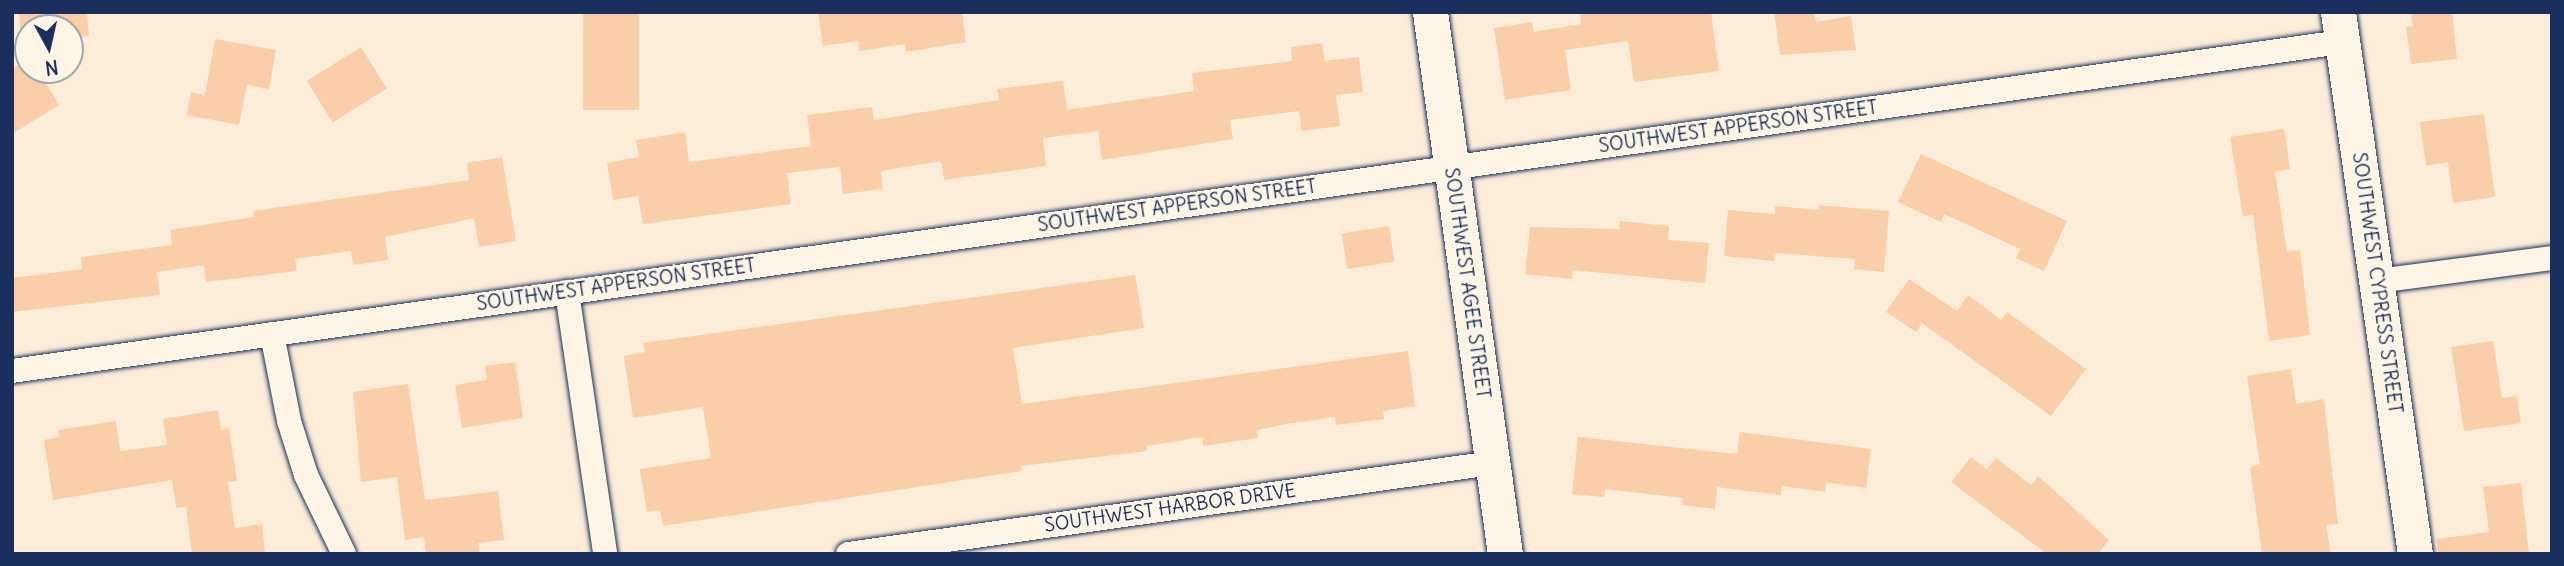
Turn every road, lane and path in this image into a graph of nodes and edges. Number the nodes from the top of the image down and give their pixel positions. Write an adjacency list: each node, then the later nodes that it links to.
1 (1430, 12): 3 (street, SOUTHWEST AGEE STREET)
2 (2340, 27): 3 (street, SOUTHWEST APPERSON STREET); 5 (street, SOUTHWEST CYPRESS STREET)
3 (1451, 168): 6 (street, SOUTHWEST APPERSON STREET); 9 (street, SOUTHWEST AGEE STREET)
4 (2552, 258): 5 (street)
5 (2377, 281): 15 (street, SOUTHWEST CYPRESS STREET)
6 (567, 292): 7 (street, SOUTHWEST APPERSON STREET); 12 (street)
7 (272, 334): 8 (street, SOUTHWEST APPERSON STREET); 11 (street)
8 (12, 371)
9 (1492, 463): 10 (street, SOUTHWEST HARBOR DRIVE); 14 (street, SOUTHWEST AGEE STREET)
10 (913, 549): 13 (street, SOUTHWEST HARBOR DRIVE)
11 (344, 554)
12 (605, 554)
13 (848, 554)
14 (1504, 554)
15 (2415, 554)

